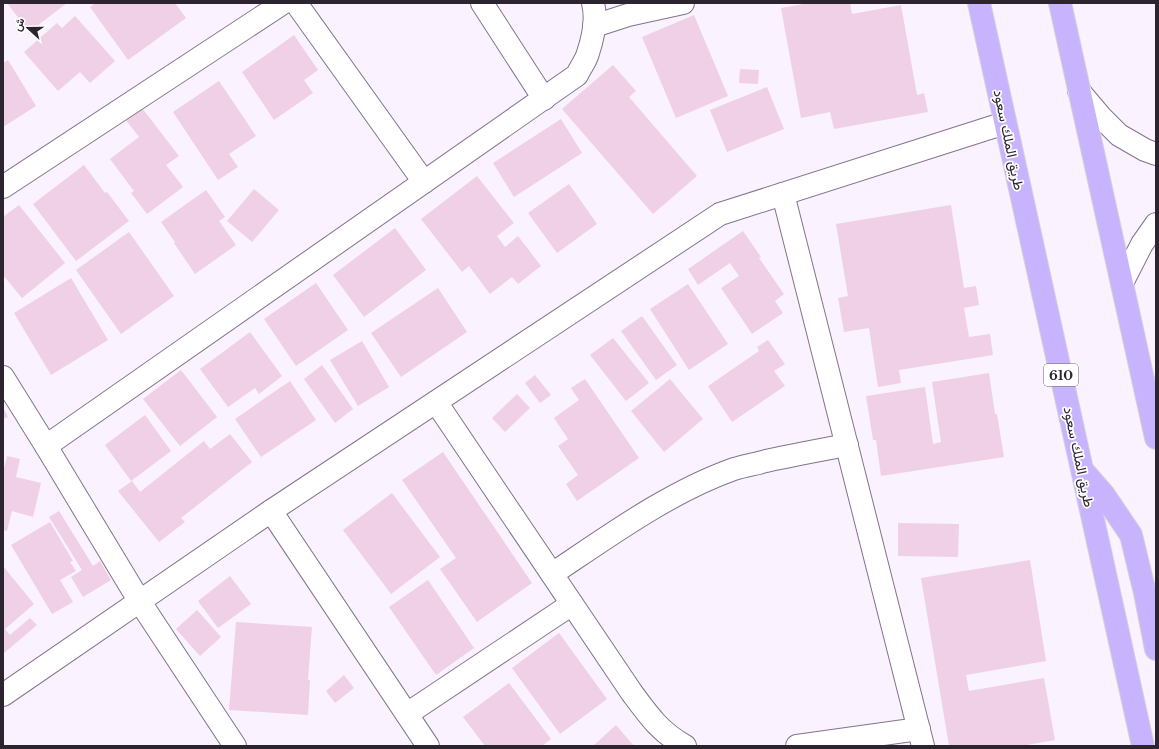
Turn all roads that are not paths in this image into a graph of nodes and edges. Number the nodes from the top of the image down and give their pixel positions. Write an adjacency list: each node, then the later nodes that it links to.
1 (283, 3): 14 (street)
2 (296, 3): 13 (street)
3 (482, 3): 10 (street)
4 (593, 3): 8 (street)
5 (683, 3): 8 (street)
6 (979, 3): 11 (main road, طريق الملك سعود / 610)
7 (1060, 3): 9 (main road)
8 (594, 26): 10 (street)
9 (1080, 91): 12 (street); 17 (main road)
10 (544, 99): 13 (street)
11 (1005, 123): 15 (street); 23 (main road, طريق الملك سعود / 610)
12 (1156, 154)
13 (424, 182): 22 (street)
14 (3, 187)
15 (783, 194): 19 (street); 21 (street)
16 (1156, 224): 17 (street)
17 (1122, 283): 20 (main road)
18 (3, 377): 22 (street)
19 (436, 402): 24 (street); 25 (street)
20 (1156, 438)
21 (847, 445): 25 (street); 31 (street)
22 (46, 446): 26 (street)
23 (1082, 470): 28 (main road); 36 (main road, طريق الملك سعود / 610)
24 (271, 511): 26 (street); 30 (street)
25 (552, 574): 27 (street)
26 (140, 602): 29 (street); 32 (street)
27 (572, 604): 30 (street); 34 (street)
28 (1156, 649)
29 (3, 695)
30 (407, 714): 33 (street)
31 (921, 737): 35 (street)
32 (235, 746)
33 (428, 746)
34 (685, 746)
35 (797, 746)
36 (1143, 746)

